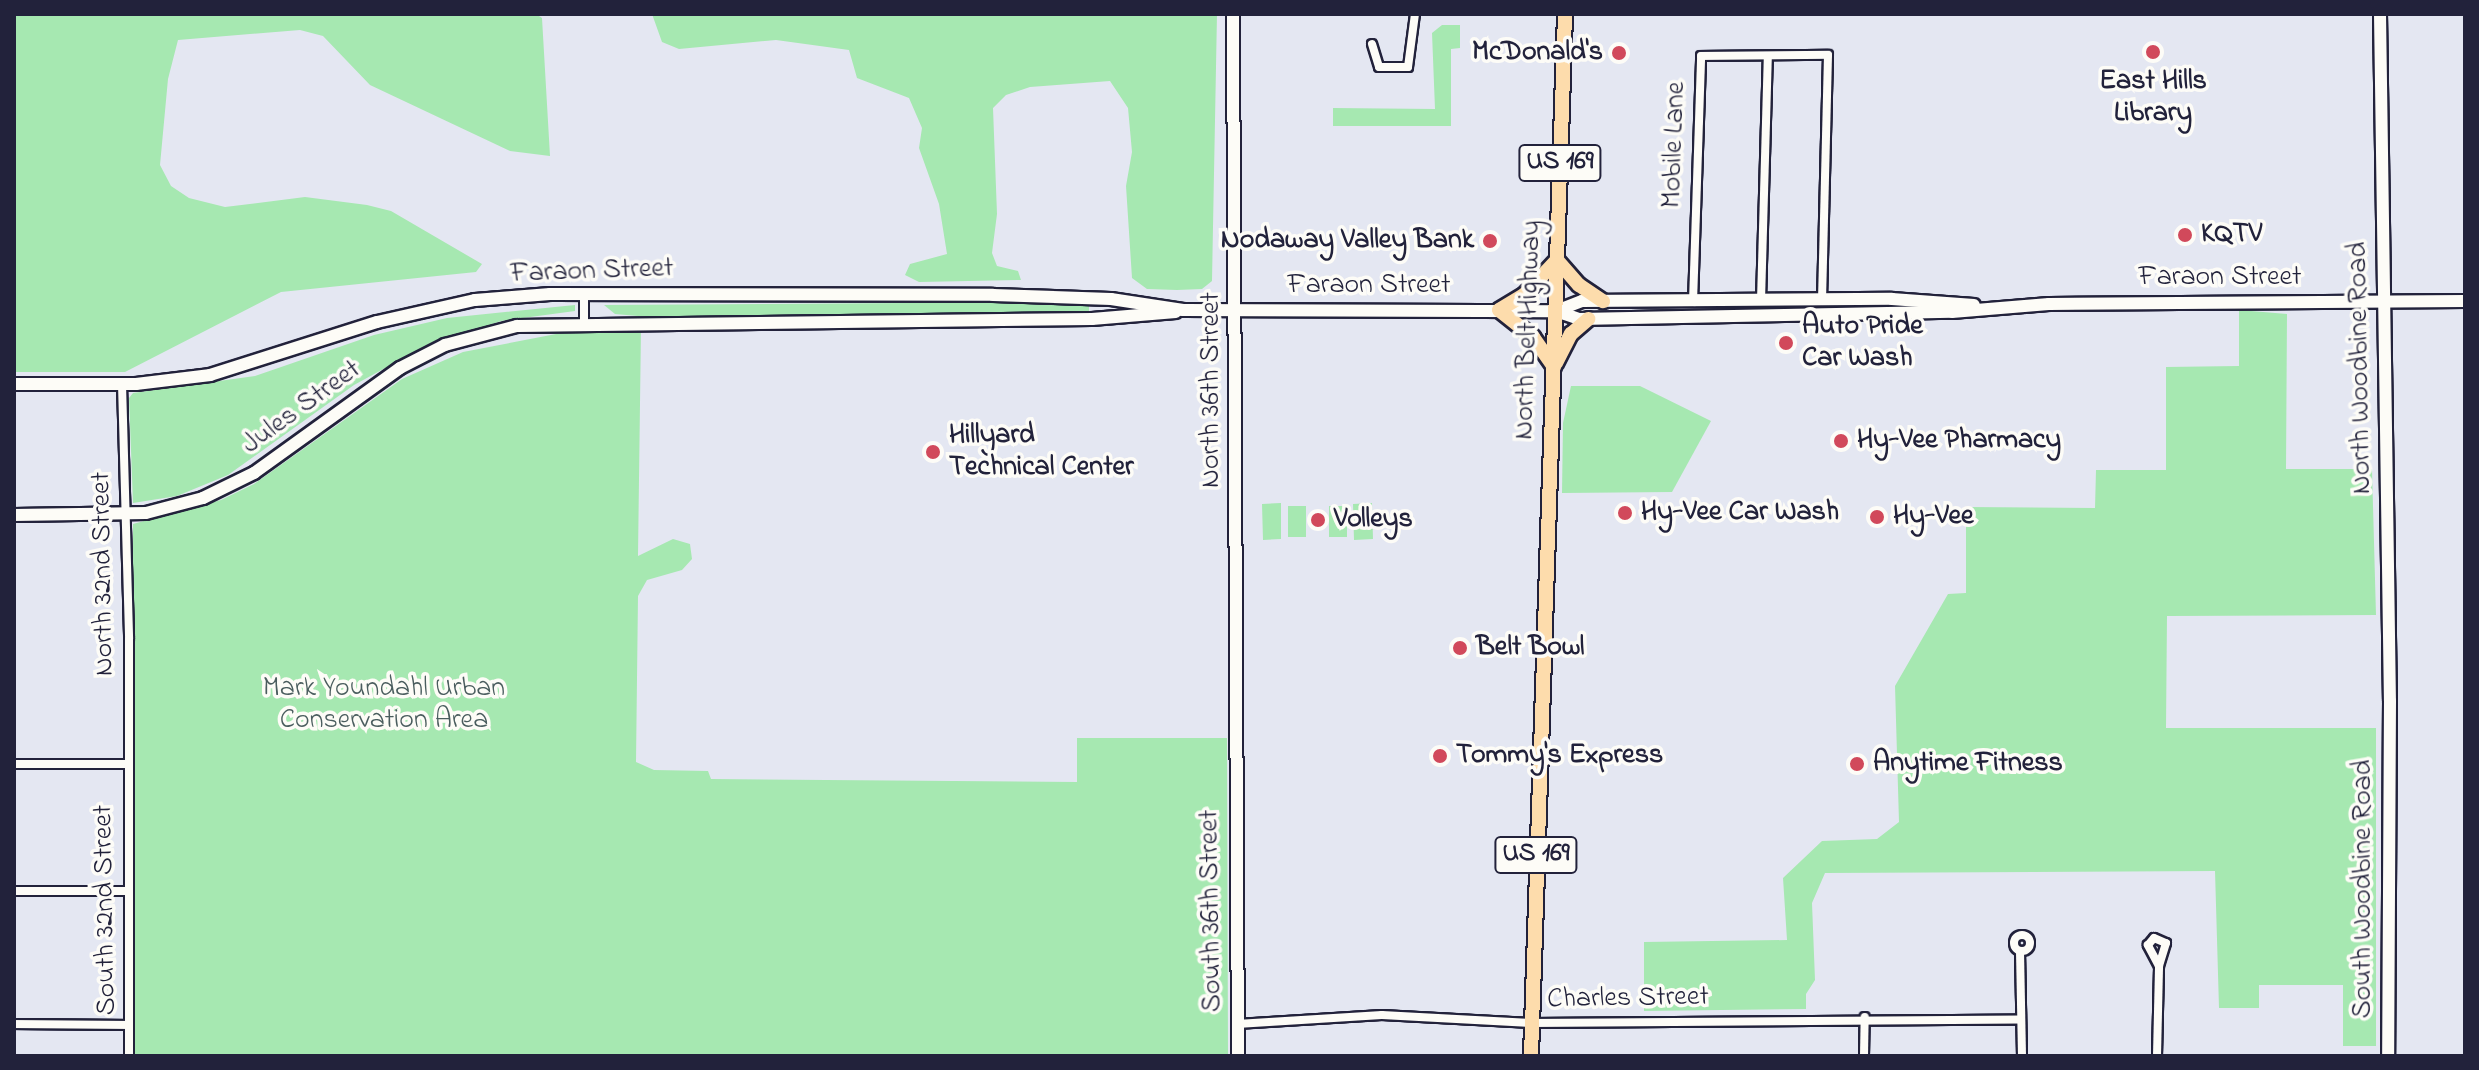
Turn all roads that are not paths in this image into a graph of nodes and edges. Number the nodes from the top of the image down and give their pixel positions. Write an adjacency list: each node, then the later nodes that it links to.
1 (1233, 14): 17 (main road, North 36th Street)
2 (1415, 14): 5 (street)
3 (1565, 14): 7 (main road, North Belt Highway / US 169)
4 (2380, 14): 12 (main road, North Woodbine Road)
5 (1372, 44)
6 (1768, 57): 9 (street, Mobile Lane); 11 (street); 14 (street, Mobile Lane)
7 (1557, 260): 10 (main road); 18 (main road); 19 (main road, North Belt Highway / US 169)
8 (584, 293): 16 (main road, Faraon Street); 21 (street); 24 (main road, Faraon Street)
9 (1822, 299): 11 (main road, Faraon Street); 15 (main road, Faraon Street)
10 (1603, 301): 14 (main road, Faraon Street); 19 (main road, Faraon Street)
11 (1761, 301): 14 (main road, Faraon Street)
12 (2385, 301): 13 (main road, Faraon Street); 15 (main road, Faraon Street); 27 (main road, North Woodbine Road)
13 (2465, 301)
14 (1693, 302)
15 (1976, 306): 20 (main road, Faraon Street)
16 (1183, 310): 17 (main road, Faraon Street); 21 (main road, Faraon Street)
17 (1236, 310): 18 (main road, Faraon Street); 30 (main road, North 36th Street)
18 (1499, 310): 19 (main road, Faraon Street); 22 (main road)
19 (1556, 311): 20 (main road, Faraon Street); 22 (main road, North Belt Highway / US 169)
20 (1588, 319): 22 (main road)
21 (584, 322): 26 (main road, Jules Street)
22 (1554, 367): 37 (main road, North Belt Highway / US 169)
23 (14, 384): 24 (main road, Faraon Street)
24 (122, 384): 26 (street, North 32nd Street)
25 (14, 515): 26 (main road, Jules Street)
26 (126, 515): 29 (street, North 32nd Street)
27 (2390, 722): 47 (main road, South Woodbine Road)
28 (14, 764): 29 (street)
29 (127, 764): 32 (street, South 32nd Street)
30 (1235, 766): 39 (main road, South 36th Street)
31 (14, 891): 32 (street)
32 (128, 891): 40 (street, South 32nd Street)
33 (2020, 951): 36 (street)
34 (2159, 966): 46 (street)
35 (1865, 1017): 36 (street, Charles Street); 37 (street, Charles Street); 44 (street)
36 (2021, 1020): 45 (street)
37 (1531, 1023): 39 (street, Charles Street); 43 (main road, US 169)
38 (14, 1024): 40 (street)
39 (1237, 1024): 42 (main road, South 36th Street)
40 (129, 1025): 41 (street, South 32nd Street)
41 (129, 1056)
42 (1238, 1056)
43 (1531, 1056)
44 (1864, 1056)
45 (2022, 1056)
46 (2157, 1056)
47 (2388, 1056)

